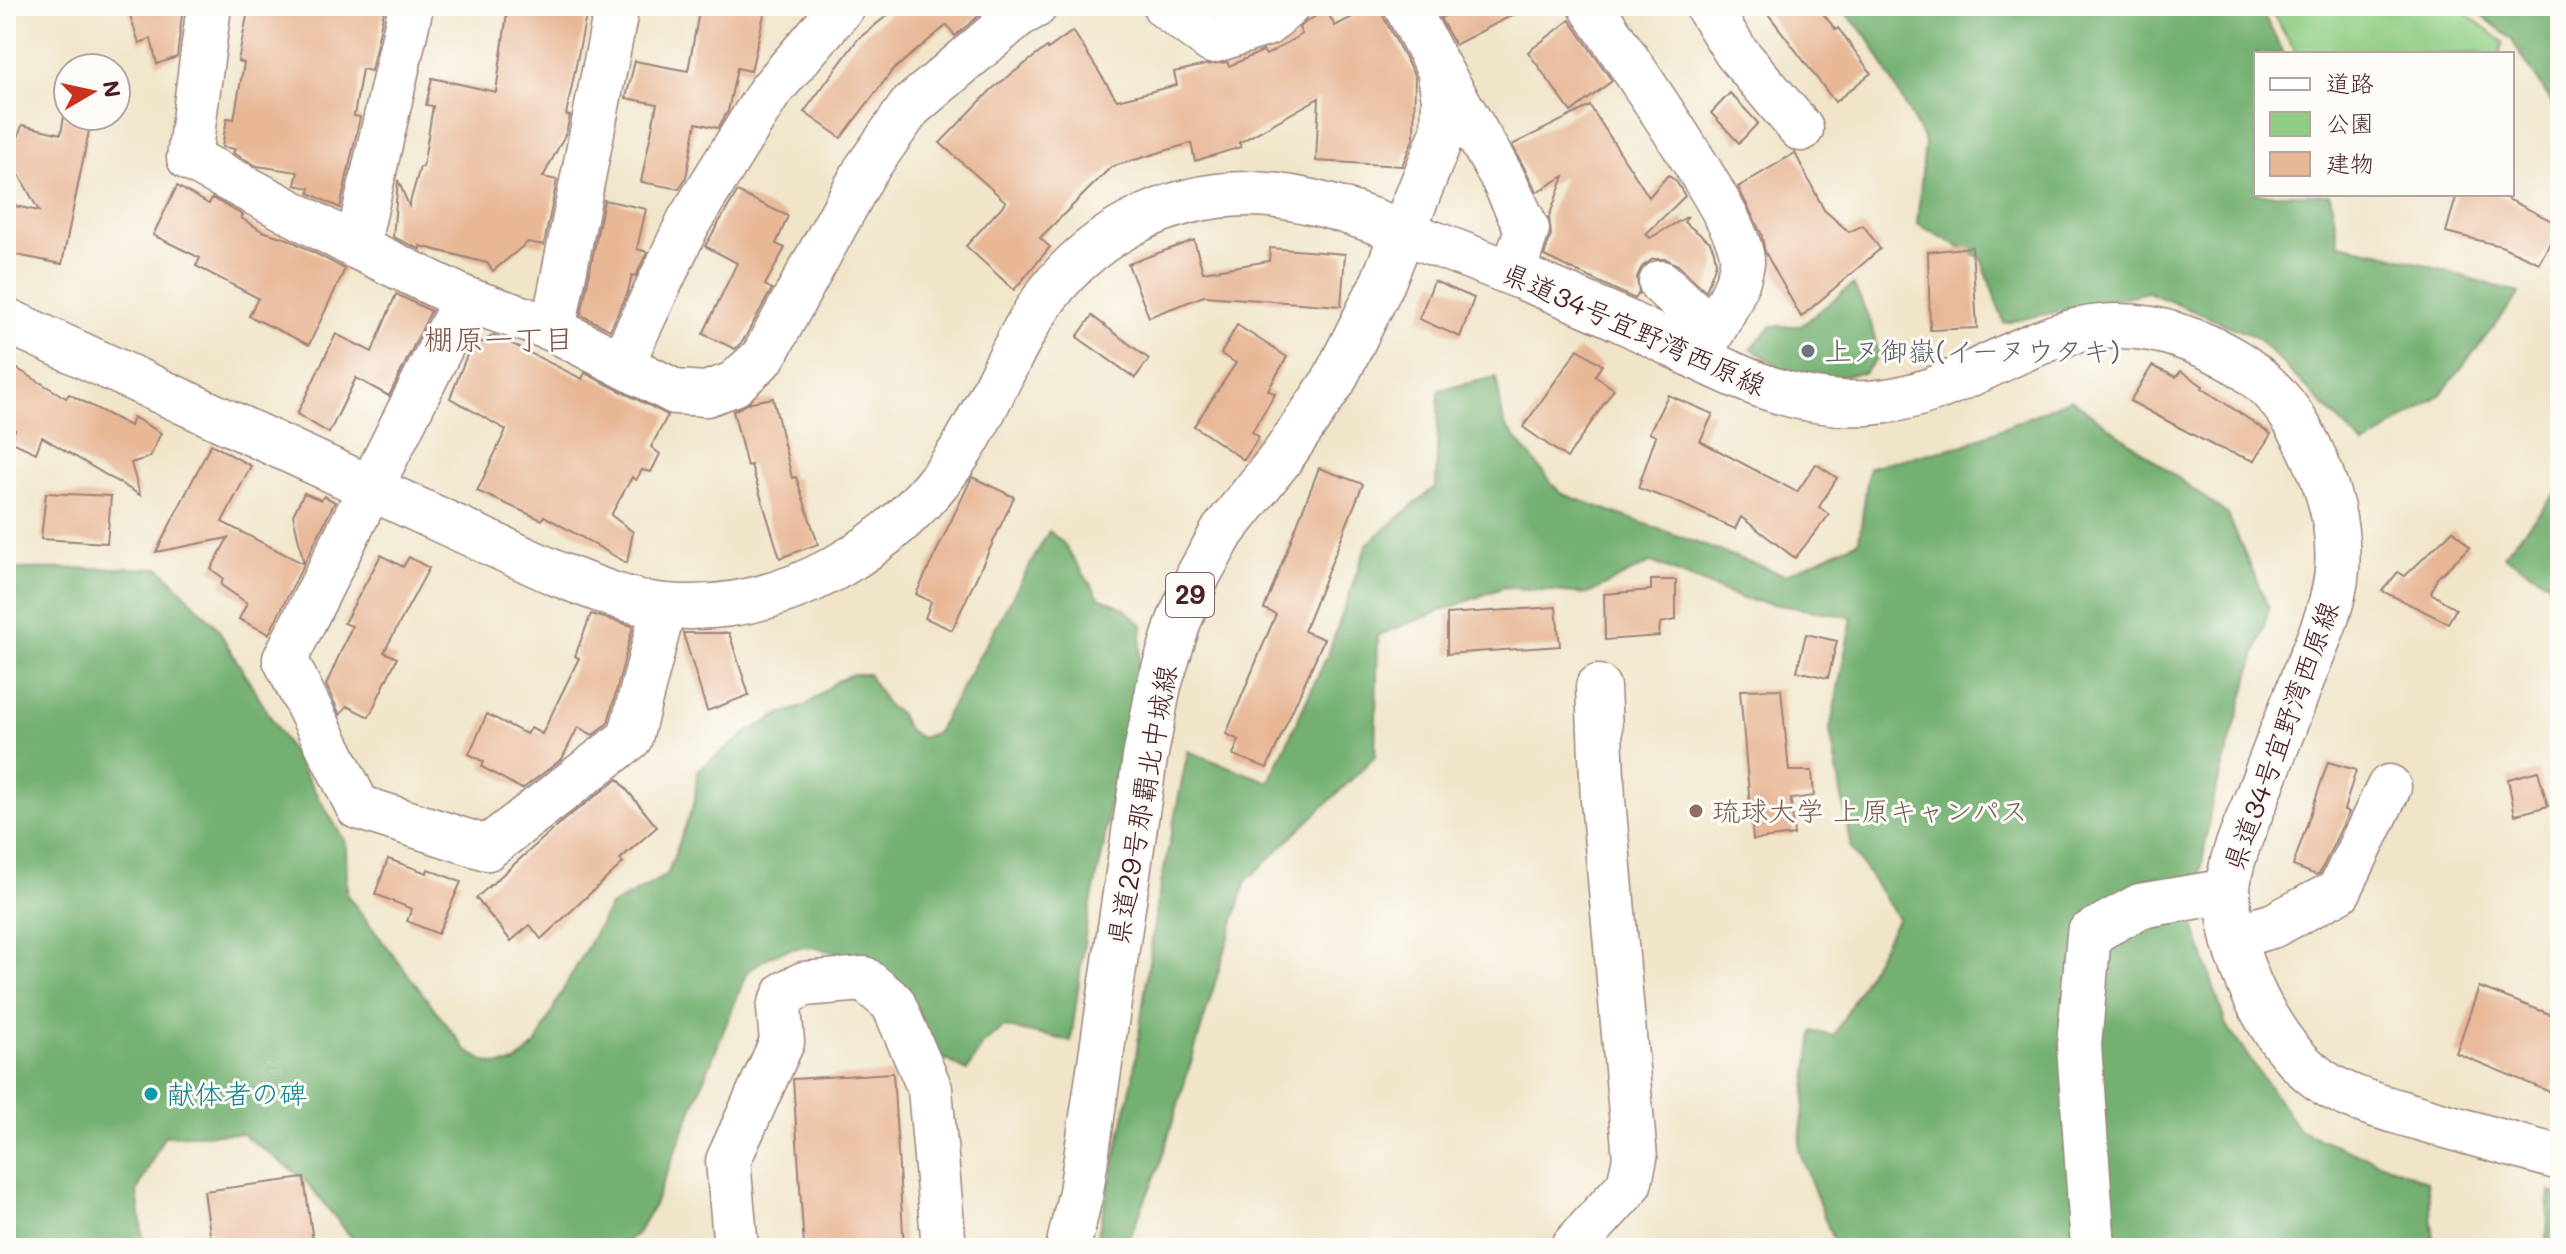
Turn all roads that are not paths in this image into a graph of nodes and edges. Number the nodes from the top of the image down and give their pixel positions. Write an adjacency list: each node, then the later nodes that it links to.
1 (209, 6): 14 (street)
2 (411, 6): 14 (street)
3 (617, 6): 19 (street)
4 (843, 6): 21 (street)
5 (1035, 6): 21 (street)
6 (1165, 6): 7 (street)
7 (1287, 6)
8 (1406, 6): 11 (street, 県道29号那覇北中城線 / 29)
9 (1591, 6): 20 (street)
10 (1707, 6): 12 (street)
11 (1439, 69): 13 (street, 県道29号那覇北中城線 / 29); 15 (street)
12 (1801, 129)
13 (1404, 232): 15 (street, 県道34号宜野湾西原線); 23 (street, 県道34号宜野湾西原線); 31 (street, 県道29号那覇北中城線 / 29)
14 (357, 247): 17 (street)
15 (1513, 273): 20 (street, 県道34号宜野湾西原線)
16 (1661, 283): 20 (street)
17 (465, 299): 19 (street); 22 (street)
18 (6, 320): 22 (street, 県道34号宜野湾西原線)
19 (553, 329): 21 (street)
20 (1705, 344): 26 (street, 県道34号宜野湾西原線)
21 (622, 363)
22 (371, 488): 23 (street, 県道34号宜野湾西原線); 23 (street)
23 (664, 606)
24 (1598, 687): 32 (street)
25 (2389, 787): 27 (street)
26 (2228, 891): 27 (street, 県道34号宜野湾西原線); 33 (street)
27 (2234, 936): 28 (street, 県道34号宜野湾西原線)
28 (2560, 1158)
29 (736, 1248): 30 (street)
30 (944, 1248)
31 (1068, 1248)
32 (1572, 1248)
33 (2093, 1248)

